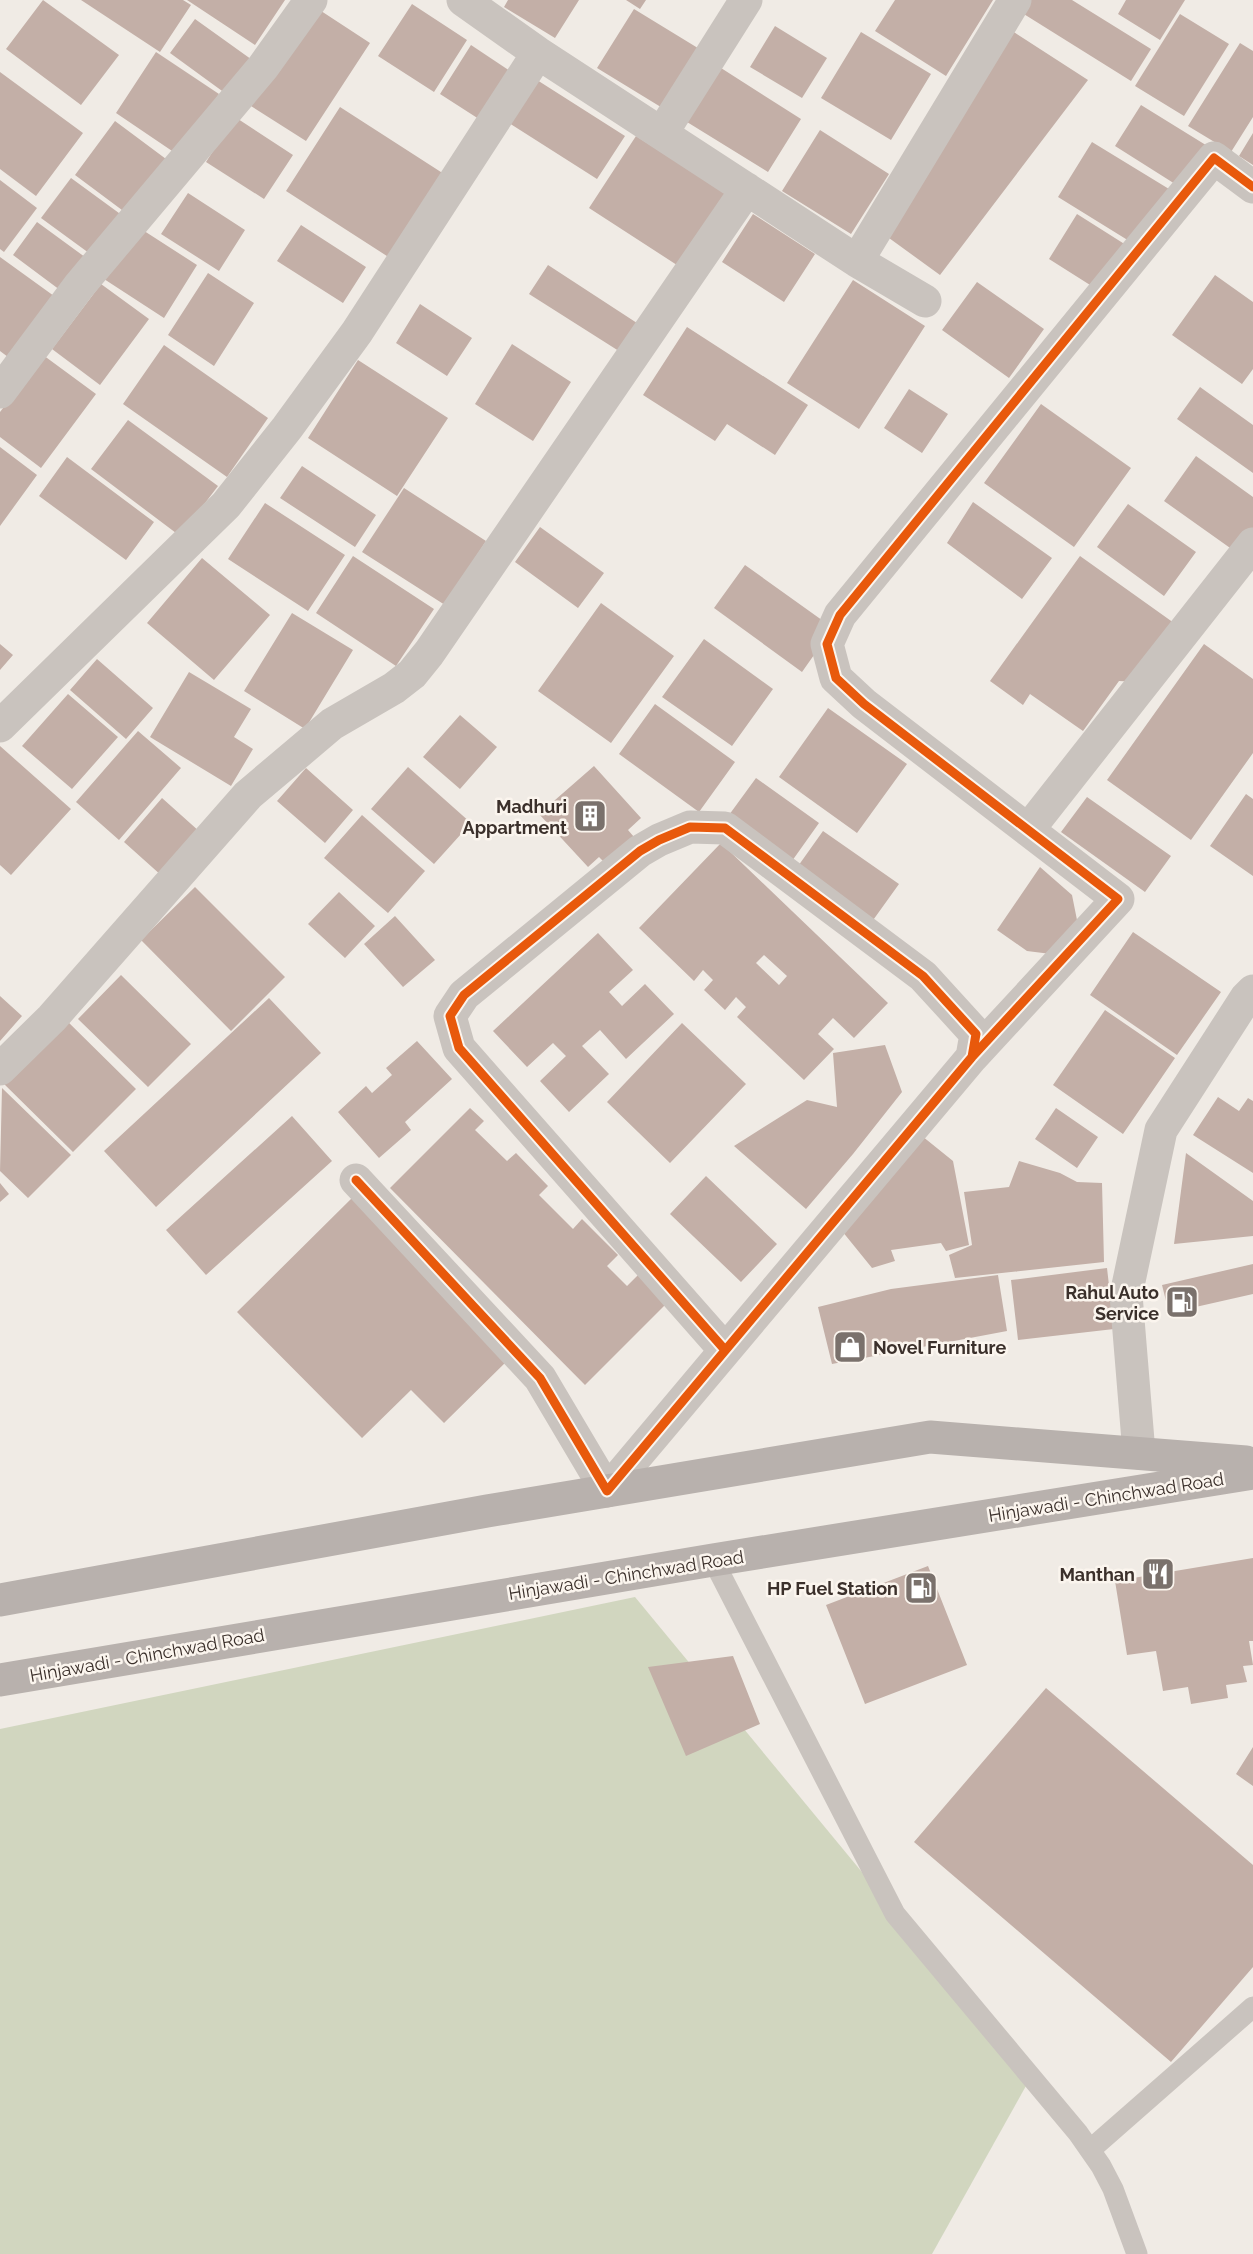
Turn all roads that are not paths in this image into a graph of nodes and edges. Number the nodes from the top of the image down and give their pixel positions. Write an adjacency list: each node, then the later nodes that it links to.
1 (311, 0): 11 (street)
2 (746, 0): 6 (street)
3 (1015, 0): 9 (street)
4 (479, 4): 5 (street)
5 (538, 52): 6 (street); 13 (street)
6 (662, 133): 8 (street)
7 (1253, 187): 14 (street)
8 (747, 189): 9 (street); 17 (street)
9 (857, 261): 10 (street)
10 (925, 301)
11 (0, 392)
12 (1253, 544): 14 (street)
13 (0, 726)
14 (1028, 830): 16 (street)
15 (1253, 991): 20 (street)
16 (972, 1058): 19 (street); 19 (street)
17 (0, 1069)
18 (357, 1180): 23 (street)
19 (724, 1350): 23 (street)
20 (1139, 1453): 21 (main road, Hinjawadi - Chinchwad Road); 23 (main road, Hinjawadi - Chinchwad Road)
21 (1253, 1462)
22 (1253, 1473): 24 (main road, Hinjawadi - Chinchwad Road)
23 (607, 1491): 25 (main road, Hinjawadi - Chinchwad Road)
24 (713, 1560): 26 (main road, Hinjawadi - Chinchwad Road); 28 (lane)
25 (0, 1600)
26 (0, 1680)
27 (1253, 2007): 28 (lane)
28 (1090, 2150): 29 (lane)
29 (1137, 2254)

